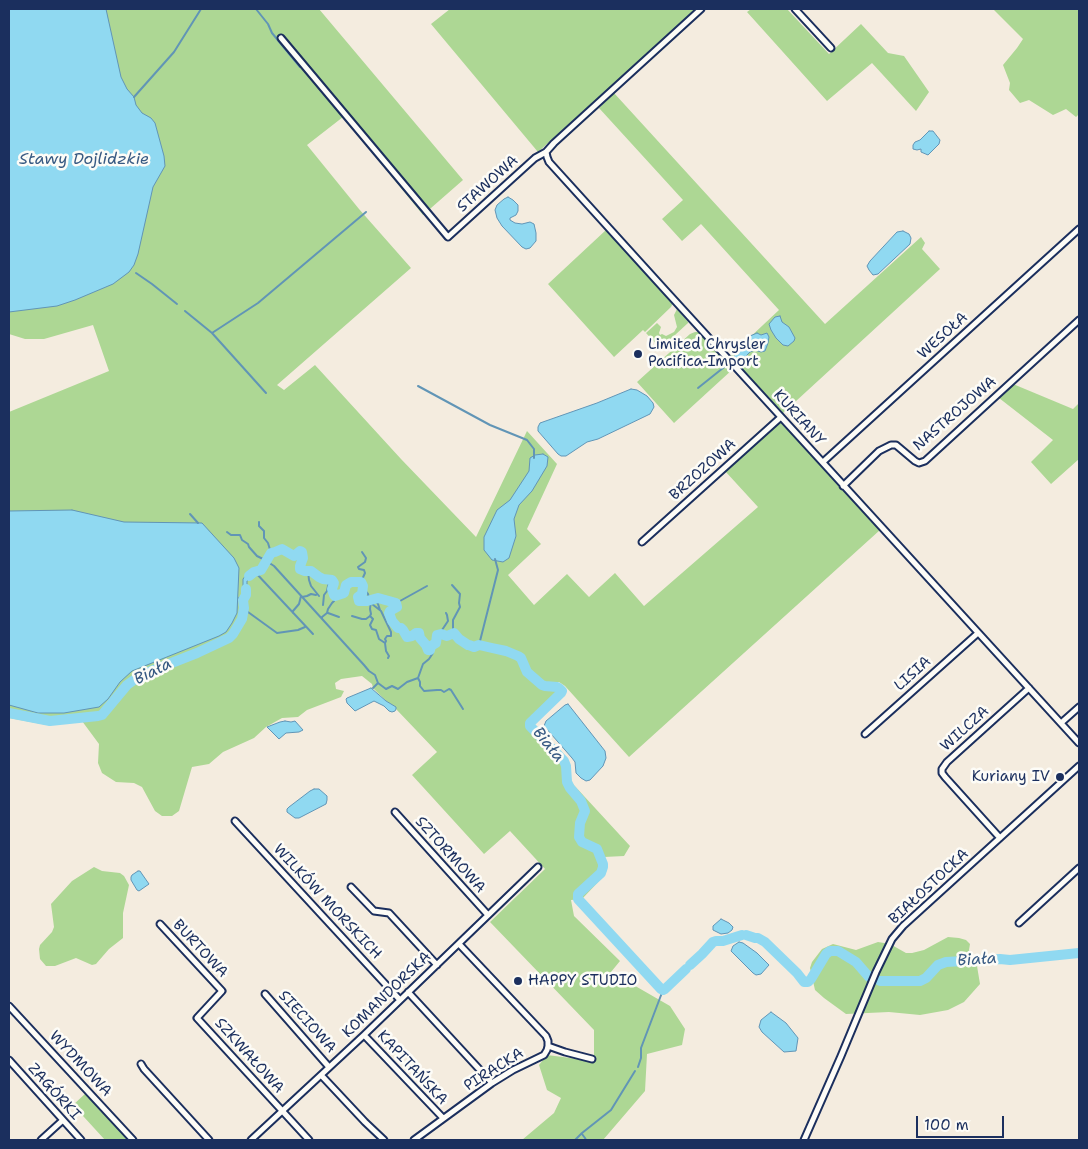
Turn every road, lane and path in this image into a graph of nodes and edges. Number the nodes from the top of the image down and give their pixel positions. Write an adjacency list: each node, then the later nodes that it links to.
1 (701, 9): 5 (street)
2 (795, 9): 4 (street)
3 (281, 38): 5 (street, STAWOWA)
4 (831, 48)
5 (546, 152): 8 (street, KURIANY)
6 (1079, 229): 9 (street, WESOŁA)
7 (1079, 320): 10 (street, NASTROJOWA)
8 (781, 416): 9 (street, KURIANY); 11 (street, BRZOZOWA)
9 (823, 462): 10 (street, KURIANY)
10 (843, 486): 12 (street, KURIANY)
11 (642, 542)
12 (978, 633): 13 (street, KURIANY); 16 (street, LISIA)
13 (1029, 688): 15 (street, KURIANY); 21 (street, WILCZA)
14 (1079, 707): 15 (street)
15 (1061, 724): 17 (street, KURIANY)
16 (865, 734)
17 (1079, 743)
18 (1079, 766): 21 (street, BIAŁOSTOCKA)
19 (395, 812): 25 (street, SZTORMOWA)
20 (235, 821): 32 (street, WILKÓW MORSKICH)
21 (1000, 838): 54 (street, BIAŁOSTOCKA)
22 (538, 868): 25 (street, KOMANDORSKA)
23 (1079, 868): 27 (street)
24 (351, 887): 29 (street)
25 (488, 915): 28 (street, KOMANDORSKA)
26 (160, 924): 34 (street, BURTOWA)
27 (1019, 924)
28 (459, 944): 29 (street, KOMANDORSKA); 36 (street)
29 (437, 965): 30 (street, KOMANDORSKA)
30 (408, 992): 32 (street, KOMANDORSKA); 42 (street)
31 (265, 994): 40 (street, SIECIOWA)
32 (400, 1000): 35 (street, KOMANDORSKA)
33 (9, 1006): 48 (street, WYDMOWA)
34 (198, 1018): 43 (street, SZKWAŁOWA)
35 (364, 1035): 40 (street, KOMANDORSKA); 44 (street, KAPITAŃSKA)
36 (548, 1046): 37 (street); 42 (street, PIRACKA)
37 (592, 1058)
38 (9, 1060): 45 (street, ZAGÓRKI)
39 (141, 1064): 49 (street)
40 (330, 1066): 41 (street, KOMANDORSKA)
41 (321, 1075): 43 (street, KOMANDORSKA); 52 (street)
42 (492, 1083): 44 (street, PIRACKA)
43 (282, 1111): 50 (street, KOMANDORSKA); 51 (street, SZKWAŁOWA)
44 (443, 1118): 53 (street, PIRACKA)
45 (63, 1120): 46 (street); 47 (street, ZAGÓRKI)
46 (41, 1140)
47 (81, 1140)
48 (133, 1140)
49 (209, 1140)
50 (251, 1140)
51 (309, 1140)
52 (384, 1140)
53 (414, 1140)
54 (804, 1140)

